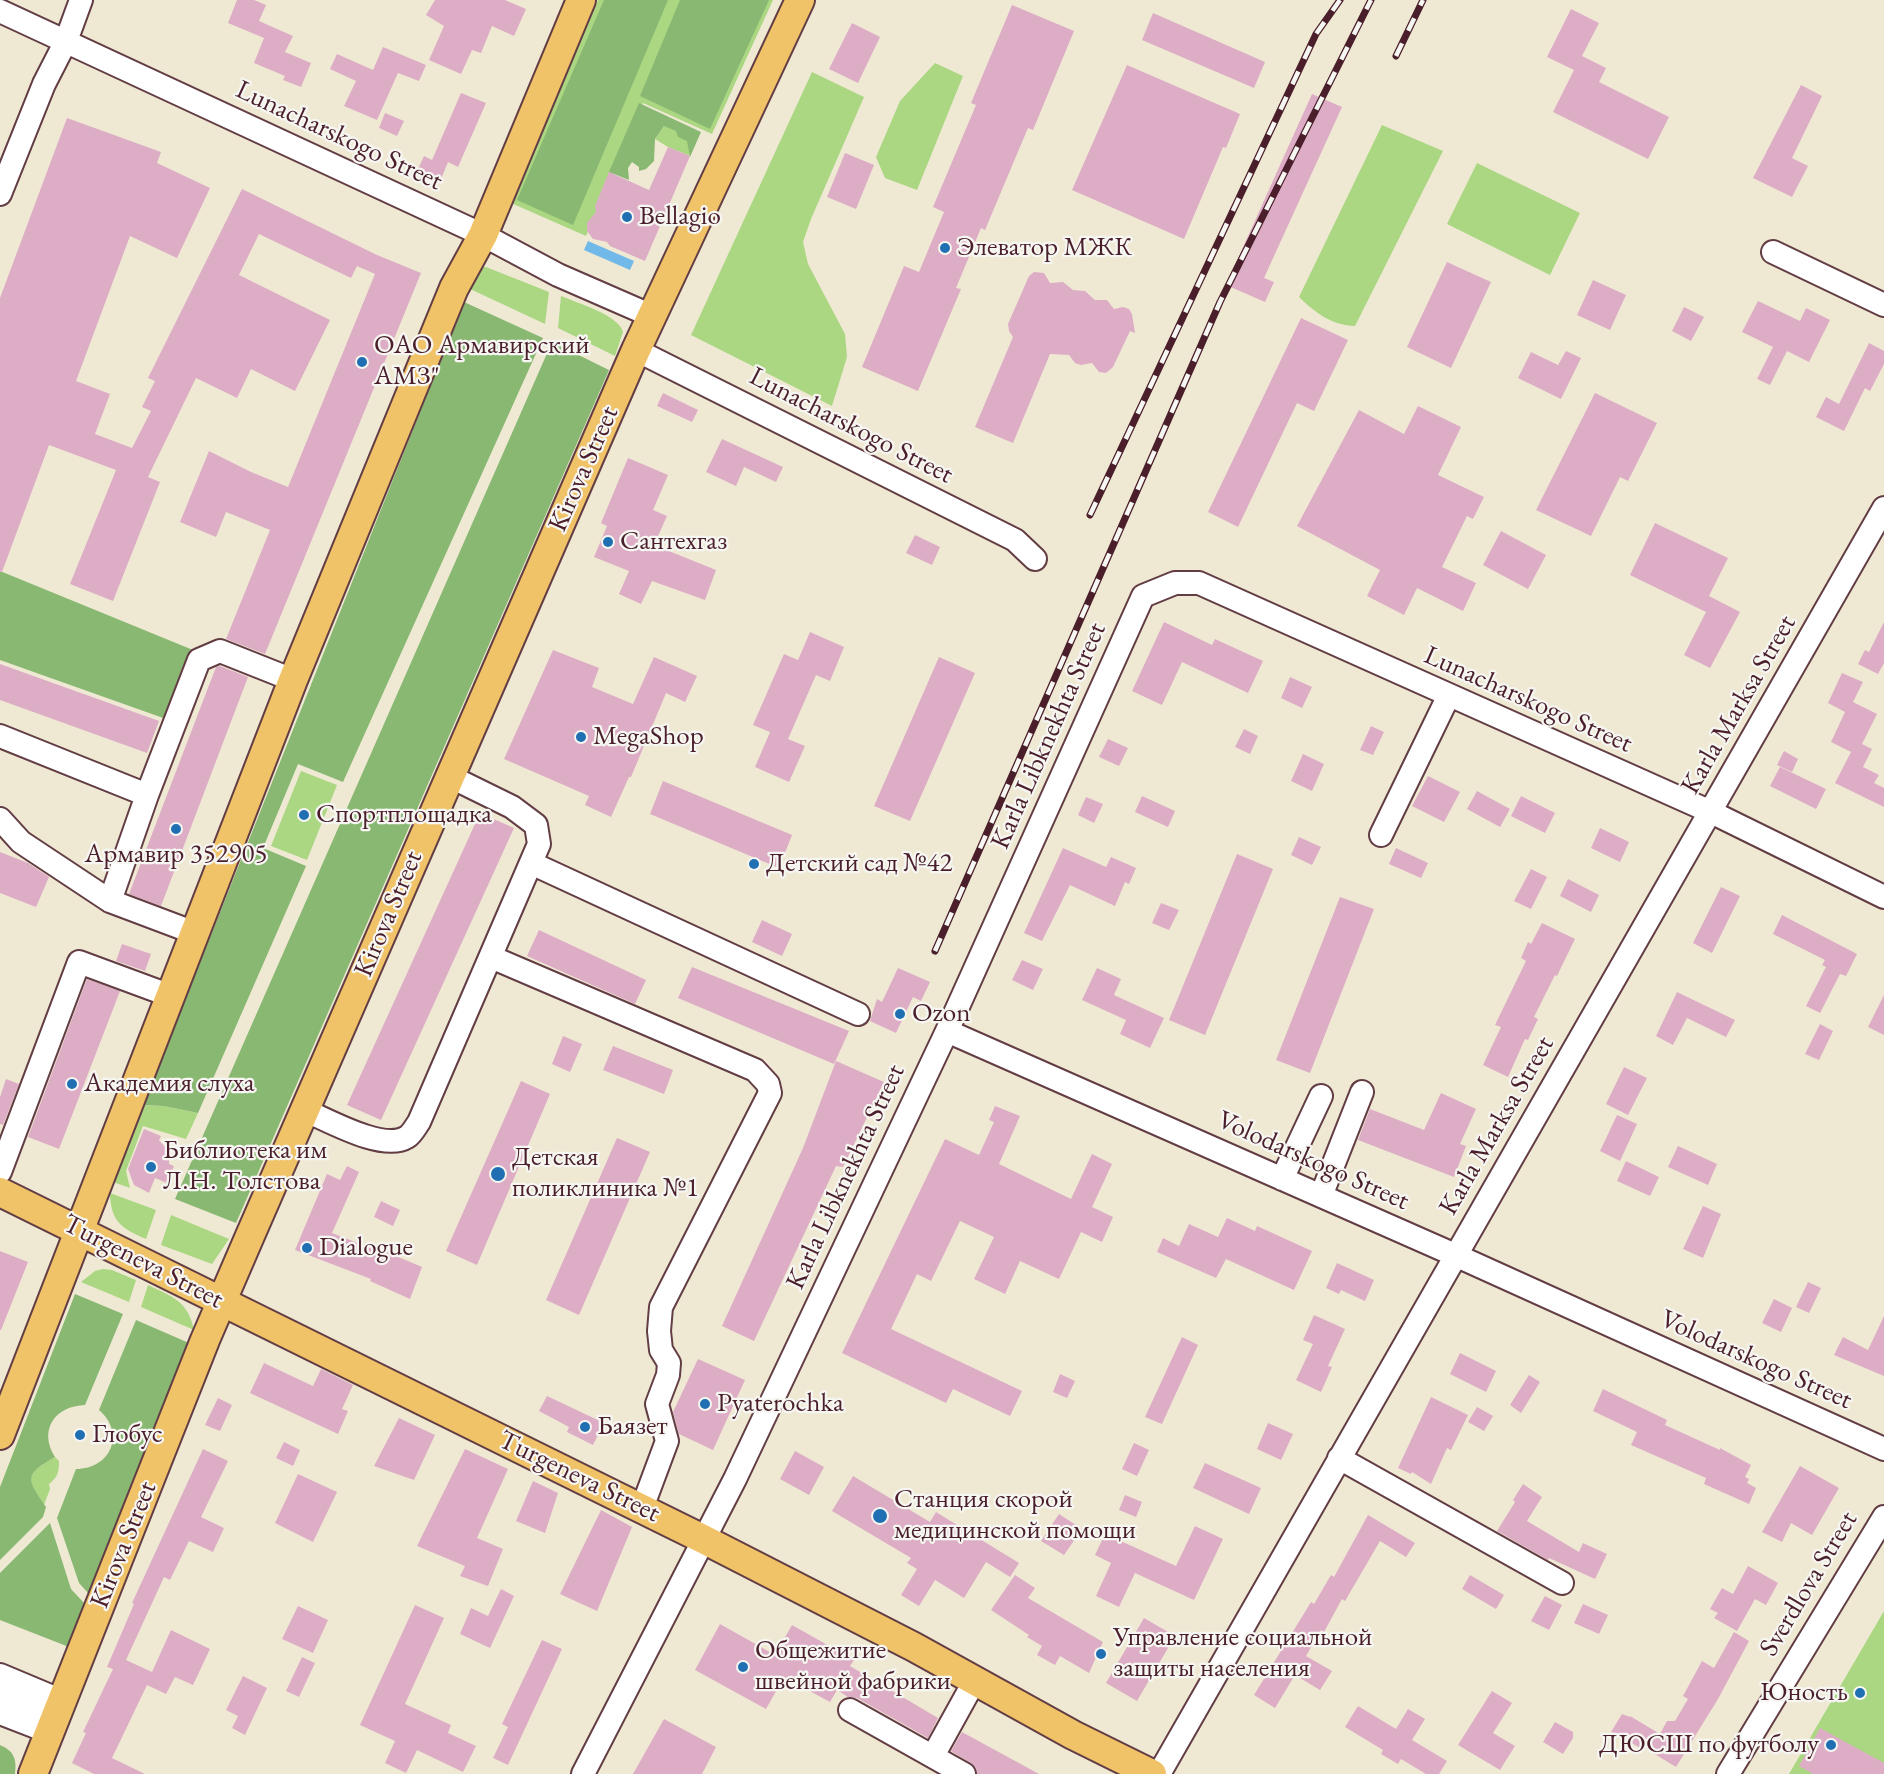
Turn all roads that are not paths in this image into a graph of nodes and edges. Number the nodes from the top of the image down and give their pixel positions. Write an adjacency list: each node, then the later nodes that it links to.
1 (81, 0): 5 (street)
2 (581, 0): 7 (main road)
3 (800, 0): 10 (main road, Kirova Street)
4 (0, 11): 5 (street, Lunacharskogo Street)
5 (66, 41): 6 (street); 7 (street, Lunacharskogo Street)
6 (0, 194)
7 (483, 235): 10 (street, Lunacharskogo Street); 15 (main road)
8 (1773, 252): 9 (street)
9 (1884, 305)
10 (652, 316): 11 (main road, Kirova Street)
11 (636, 350): 13 (street, Lunacharskogo Street); 18 (main road, Kirova Street)
12 (1884, 508): 20 (street, Karla Marksa Street)
13 (1035, 559)
14 (1143, 596): 16 (street, Lunacharskogo Street); 30 (street, Karla Libknekhta Street)
15 (293, 680): 19 (street); 26 (main road)
16 (1449, 695): 20 (street, Lunacharskogo Street); 22 (street)
17 (0, 736): 19 (street)
18 (449, 776): 23 (street); 33 (main road, Kirova Street)
19 (147, 795): 25 (street)
20 (1711, 812): 24 (street, Lunacharskogo Street); 39 (street, Karla Marksa Street)
21 (0, 819): 25 (street)
22 (1381, 836)
23 (531, 863): 27 (street); 29 (street)
24 (1884, 897)
25 (110, 901): 26 (street)
26 (195, 933): 28 (main road)
27 (490, 957): 33 (street); 44 (street)
28 (171, 996): 34 (street); 38 (main road)
29 (858, 1014)
30 (947, 1031): 35 (street, Volodarskogo Street); 46 (street, Karla Libknekhta Street)
31 (1362, 1092): 37 (street)
32 (1321, 1096): 35 (street)
33 (304, 1110): 40 (main road, Kirova Street)
34 (0, 1172)
35 (1282, 1179): 37 (street, Volodarskogo Street)
36 (0, 1192): 38 (main road, Turgeneva Street)
37 (1321, 1196): 39 (street, Volodarskogo Street)
38 (79, 1230): 40 (main road, Turgeneva Street); 41 (main road)
39 (1455, 1255): 42 (street, Volodarskogo Street); 43 (street, Karla Marksa Street)
40 (222, 1301): 44 (main road, Turgeneva Street); 53 (main road, Kirova Street)
41 (0, 1435)
42 (1884, 1449)
43 (1339, 1458): 47 (street); 59 (street, Karla Marksa Street)
44 (642, 1508): 46 (main road, Turgeneva Street)
45 (1884, 1517): 60 (street, Sverdlova Street)
46 (703, 1539): 49 (main road, Turgeneva Street); 56 (street, Karla Libknekhta Street)
47 (1562, 1583)
48 (0, 1675): 53 (street)
49 (975, 1680): 54 (street); 58 (main road, Turgeneva Street)
50 (0, 1693): 53 (street)
51 (850, 1710): 54 (street)
52 (0, 1713): 53 (street)
53 (56, 1717): 55 (main road, Kirova Street)
54 (933, 1756): 57 (street)
55 (33, 1774)
56 (583, 1774)
57 (964, 1774)
58 (1152, 1774)
59 (1159, 1774)
60 (1728, 1774)

